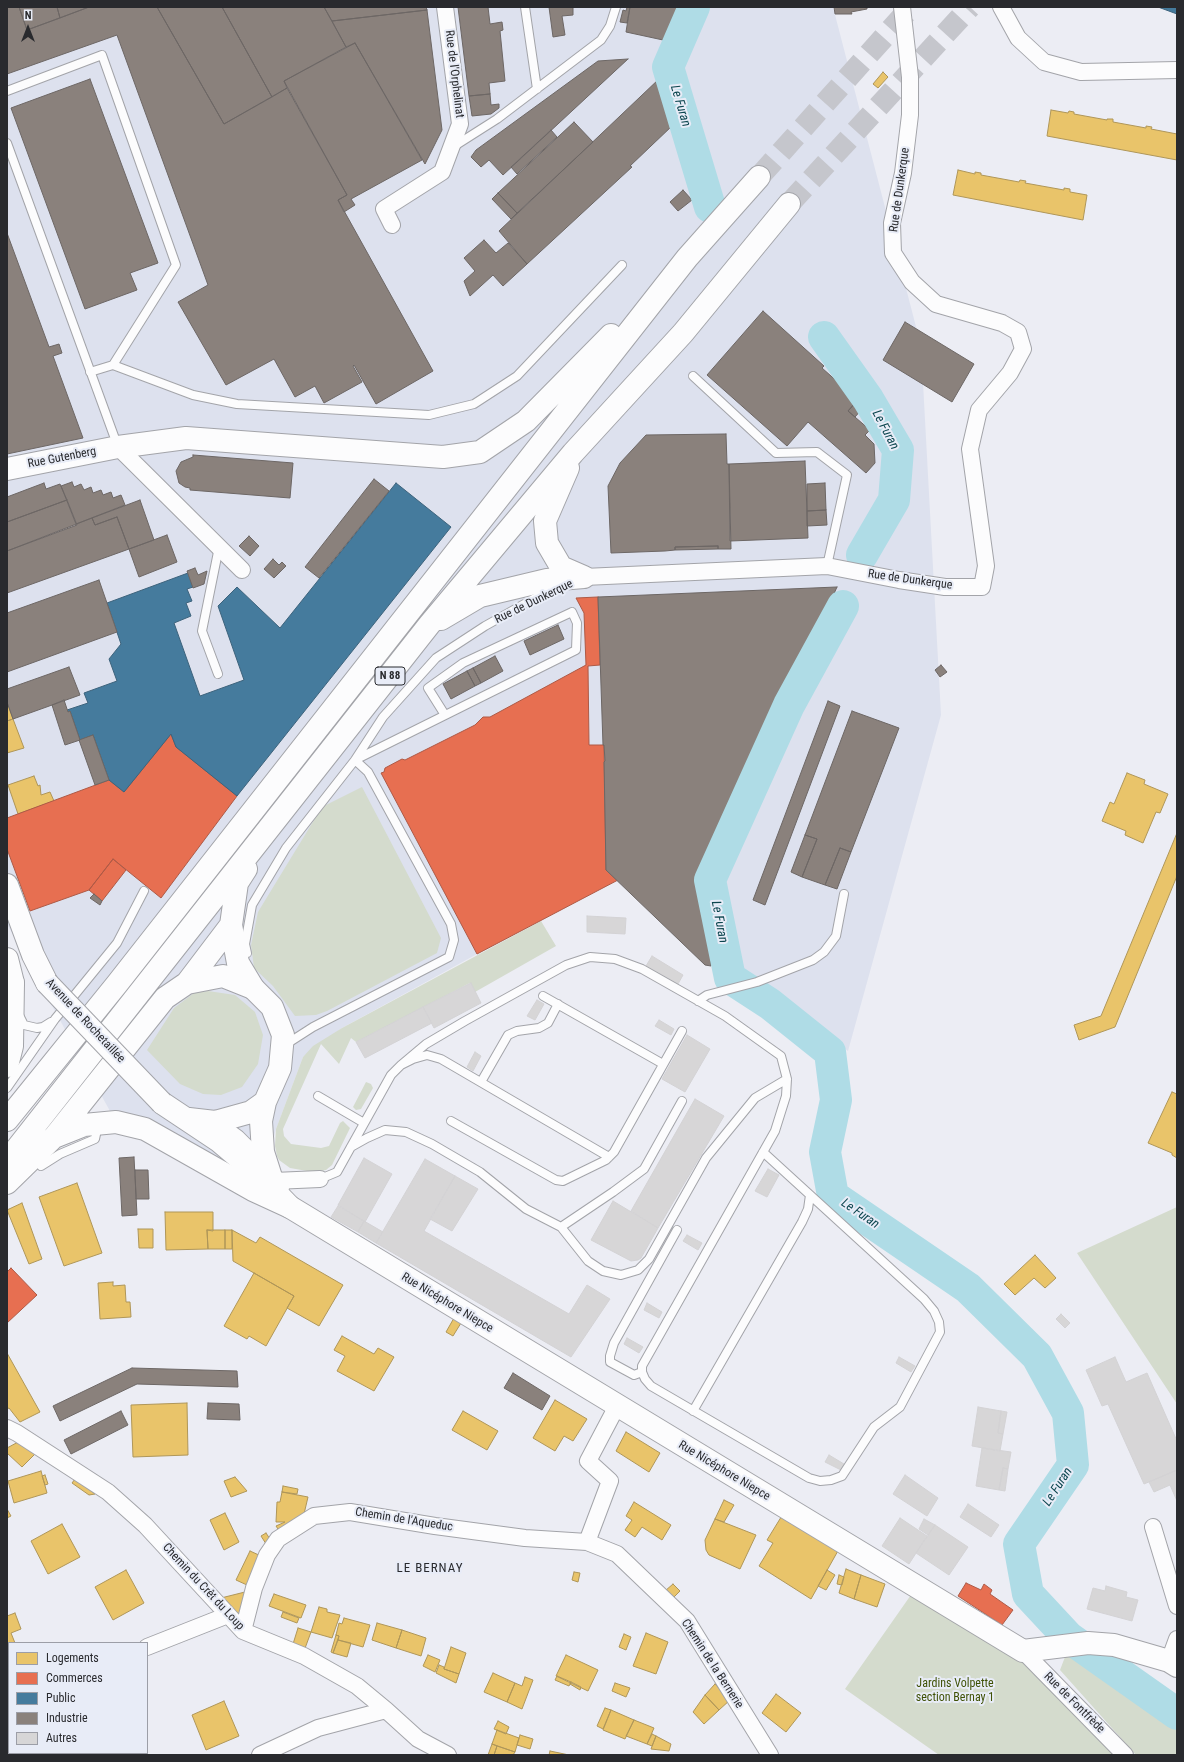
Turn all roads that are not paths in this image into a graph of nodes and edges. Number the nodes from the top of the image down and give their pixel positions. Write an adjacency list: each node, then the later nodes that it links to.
1 (445, 7): 10 (street, Rue de l'Orphelinat)
2 (525, 7): 7 (lane)
3 (616, 7): 7 (lane)
4 (902, 7): 23 (street, Rue de Dunkerque)
5 (1001, 7): 6 (street)
6 (1177, 70)
7 (537, 89): 10 (lane)
8 (7, 91): 16 (lane)
9 (7, 143): 17 (lane)
10 (451, 149): 13 (street, Rue de l'Orphelinat)
11 (759, 177): 14 (main road, N 88)
12 (789, 204): 20 (main road, N 88)
13 (392, 225)
14 (687, 258): 19 (main road, Rue Gutenberg); 55 (main road, N 88)
15 (622, 265): 16 (lane)
16 (113, 365): 17 (lane)
17 (90, 372): 19 (lane)
18 (693, 376): 23 (lane)
19 (118, 447): 21 (main road, Rue Gutenberg); 22 (street)
20 (573, 453): 25 (main road); 26 (main road, N 88)
21 (7, 470)
22 (219, 547): 24 (street); 27 (lane)
23 (827, 566): 25 (street, Rue de Dunkerque)
24 (242, 570)
25 (584, 577): 26 (main road); 29 (lane, Rue de Dunkerque)
26 (429, 625): 30 (main road, N 88)
27 (218, 674)
28 (444, 715): 28 (lane); 29 (lane)
29 (354, 760): 38 (lane, Rue de Dunkerque); 44 (lane)
30 (269, 830): 34 (main road); 64 (main road, N 88)
31 (7, 885): 54 (main road, Avenue de Rochetaillée, bridge)
32 (144, 891): 42 (lane)
33 (844, 894): 40 (lane)
34 (231, 925): 37 (main road); 38 (main road)
35 (7, 959): 36 (main road)
36 (13, 983): 42 (lane); 47 (main road)
37 (187, 983): 38 (main road); 60 (main road)
38 (253, 988): 44 (main road)
39 (543, 996): 41 (lane)
40 (698, 1001): 46 (lane); 48 (lane)
41 (558, 1004): 45 (lane); 49 (lane)
42 (55, 1019): 50 (lane)
43 (682, 1031): 45 (lane)
44 (282, 1047): 53 (main road)
45 (663, 1064): 63 (lane)
46 (401, 1065): 49 (lane); 58 (lane)
47 (7, 1066)
48 (787, 1079): 62 (lane); 71 (lane)
49 (481, 1082): 63 (lane)
50 (7, 1088)
51 (318, 1096): 58 (lane)
52 (682, 1101): 71 (lane)
53 (265, 1102): 57 (main road); 66 (main road)
54 (185, 1119): 57 (main road); 70 (main road, Avenue de Rochetaillée)
55 (7, 1120)
56 (451, 1121): 63 (lane)
57 (215, 1122): 66 (street)
58 (364, 1123): 61 (lane)
59 (98, 1124): 60 (main road); 65 (lane); 70 (main road)
60 (54, 1137): 68 (main road)
61 (351, 1147): 67 (lane); 71 (lane)
62 (763, 1152): 69 (lane); 73 (lane)
63 (609, 1156)
64 (7, 1161)
65 (41, 1166)
66 (272, 1176): 67 (street); 70 (main road)
67 (320, 1179)
68 (7, 1183)
69 (810, 1195): 75 (lane); 75 (lane)
70 (290, 1207): 74 (main road, Rue Nicéphore Niepce)
71 (561, 1227)
72 (677, 1230): 73 (lane)
73 (642, 1372): 75 (lane)
74 (617, 1406): 78 (street); 84 (main road, Rue Nicéphore Niepce)
75 (693, 1411)
76 (7, 1428): 80 (street, Chemin du Crêt du Loup)
77 (1153, 1527): 79 (street)
78 (586, 1542): 81 (street, Chemin de l'Aqueduc); 89 (street, Chemin de la Bernerie)
79 (1177, 1606)
80 (228, 1616): 81 (street, Chemin du Crêt du Loup); 83 (street)
81 (243, 1631): 86 (street, Chemin du Crêt du Loup)
82 (1177, 1639): 85 (street)
83 (148, 1647)
84 (1023, 1651): 85 (main road); 90 (street, Rue de Fontfrède)
85 (1173, 1663)
86 (386, 1710): 87 (street); 88 (street, Chemin du Crêt du Loup)
87 (260, 1755)
88 (448, 1755)
89 (770, 1755)
90 (1125, 1755)

